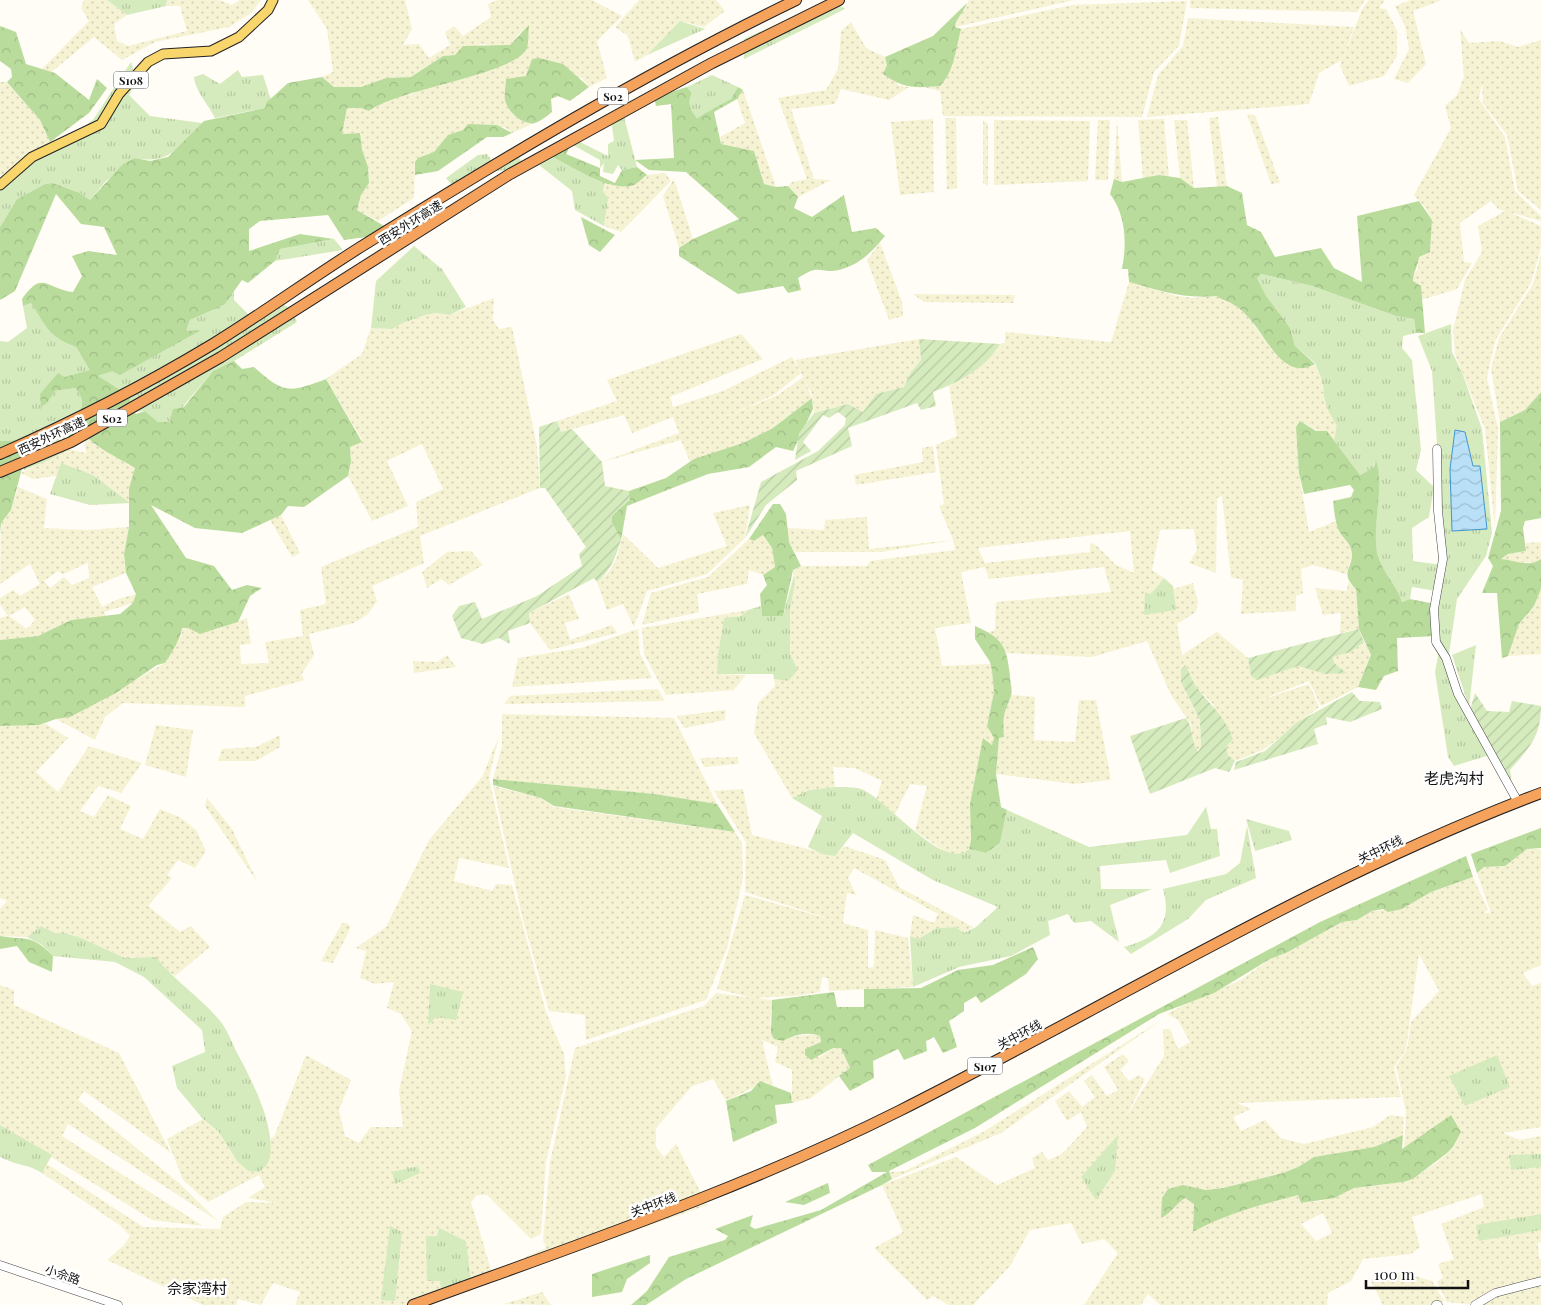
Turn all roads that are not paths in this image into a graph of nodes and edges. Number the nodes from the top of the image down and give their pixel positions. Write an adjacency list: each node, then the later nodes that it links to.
1 (273, 0): 4 (main road, S108)
2 (796, 0): 6 (highway, 西安外环高速 / S02)
3 (839, 0): 7 (highway, 西安外环高速 / S02)
4 (0, 185)
5 (1437, 449): 10 (street)
6 (0, 454)
7 (0, 472)
8 (1541, 793): 10 (highway, 关中环线 / S107)
9 (1541, 799): 15 (highway, 关中环线 / S107)
10 (1518, 802): 14 (highway, 关中环线 / S107)
11 (0, 1265): 13 (street, 小佘路)
12 (1541, 1281): 16 (street)
13 (118, 1305)
14 (413, 1305)
15 (431, 1305)
16 (1475, 1305)

